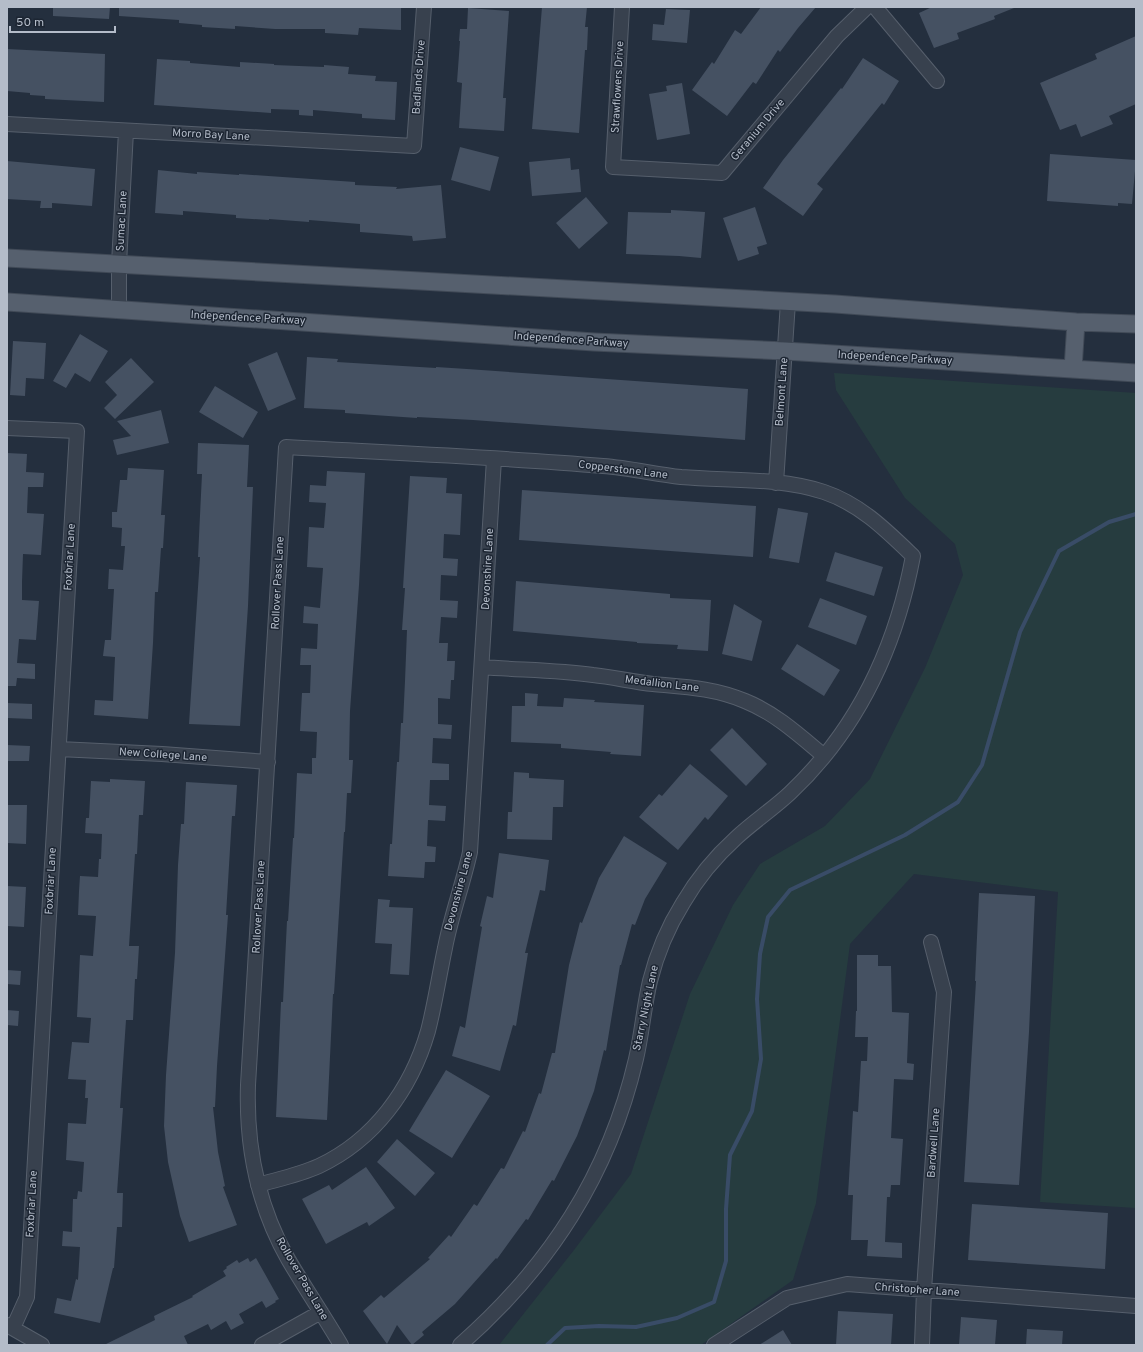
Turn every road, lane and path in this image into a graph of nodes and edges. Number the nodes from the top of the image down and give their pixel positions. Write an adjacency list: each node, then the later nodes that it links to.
1 (424, 7): 8 (street, Badlands Drive)
2 (622, 7): 9 (street, Strawflowers Drive)
3 (867, 7): 9 (street, Geranium Drive)
4 (875, 7): 5 (street)
5 (937, 80)
6 (7, 124): 7 (street, Morro Bay Lane)
7 (126, 131): 8 (street, Morro Bay Lane); 11 (street, Sumac Lane)
8 (414, 146)
9 (613, 167)
10 (7, 258): 11 (main road)
11 (120, 264): 13 (main road); 14 (street, Sumac Lane)
12 (7, 302): 14 (main road, Independence Parkway)
13 (788, 302): 15 (main road); 17 (street, Belmont Lane)
14 (119, 311): 17 (main road, Independence Parkway)
15 (1076, 322): 16 (main road); 18 (main road)
16 (1136, 324)
17 (785, 351): 18 (main road, Independence Parkway); 23 (street, Belmont Lane)
18 (1073, 369): 19 (main road, Independence Parkway)
19 (1136, 372)
20 (7, 428): 26 (street, Foxbriar Lane)
21 (286, 447): 22 (street, Copperstone Lane); 28 (street, Rollover Pass Lane)
22 (494, 459): 23 (street, Copperstone Lane); 25 (street, Devonshire Lane)
23 (776, 483): 24 (street, Copperstone Lane)
24 (913, 556): 27 (street, Starry Night Lane)
25 (482, 667): 27 (street, Medallion Lane); 30 (street, Devonshire Lane)
26 (59, 749): 28 (street, New College Lane); 34 (street, Foxbriar Lane)
27 (824, 756): 38 (street, Starry Night Lane)
28 (268, 762): 30 (street, Rollover Pass Lane)
29 (931, 942): 31 (street, Bardwell Lane)
30 (258, 1185): 33 (street, Rollover Pass Lane)
31 (924, 1290): 32 (street, Christopher Lane); 39 (street, Christopher Lane); 40 (street, Bardwell Lane)
32 (1136, 1306)
33 (321, 1312): 36 (street); 37 (street, Rollover Pass Lane)
34 (10, 1327): 35 (street)
35 (42, 1345)
36 (262, 1345)
37 (341, 1345)
38 (460, 1345)
39 (714, 1345)
40 (922, 1345)

